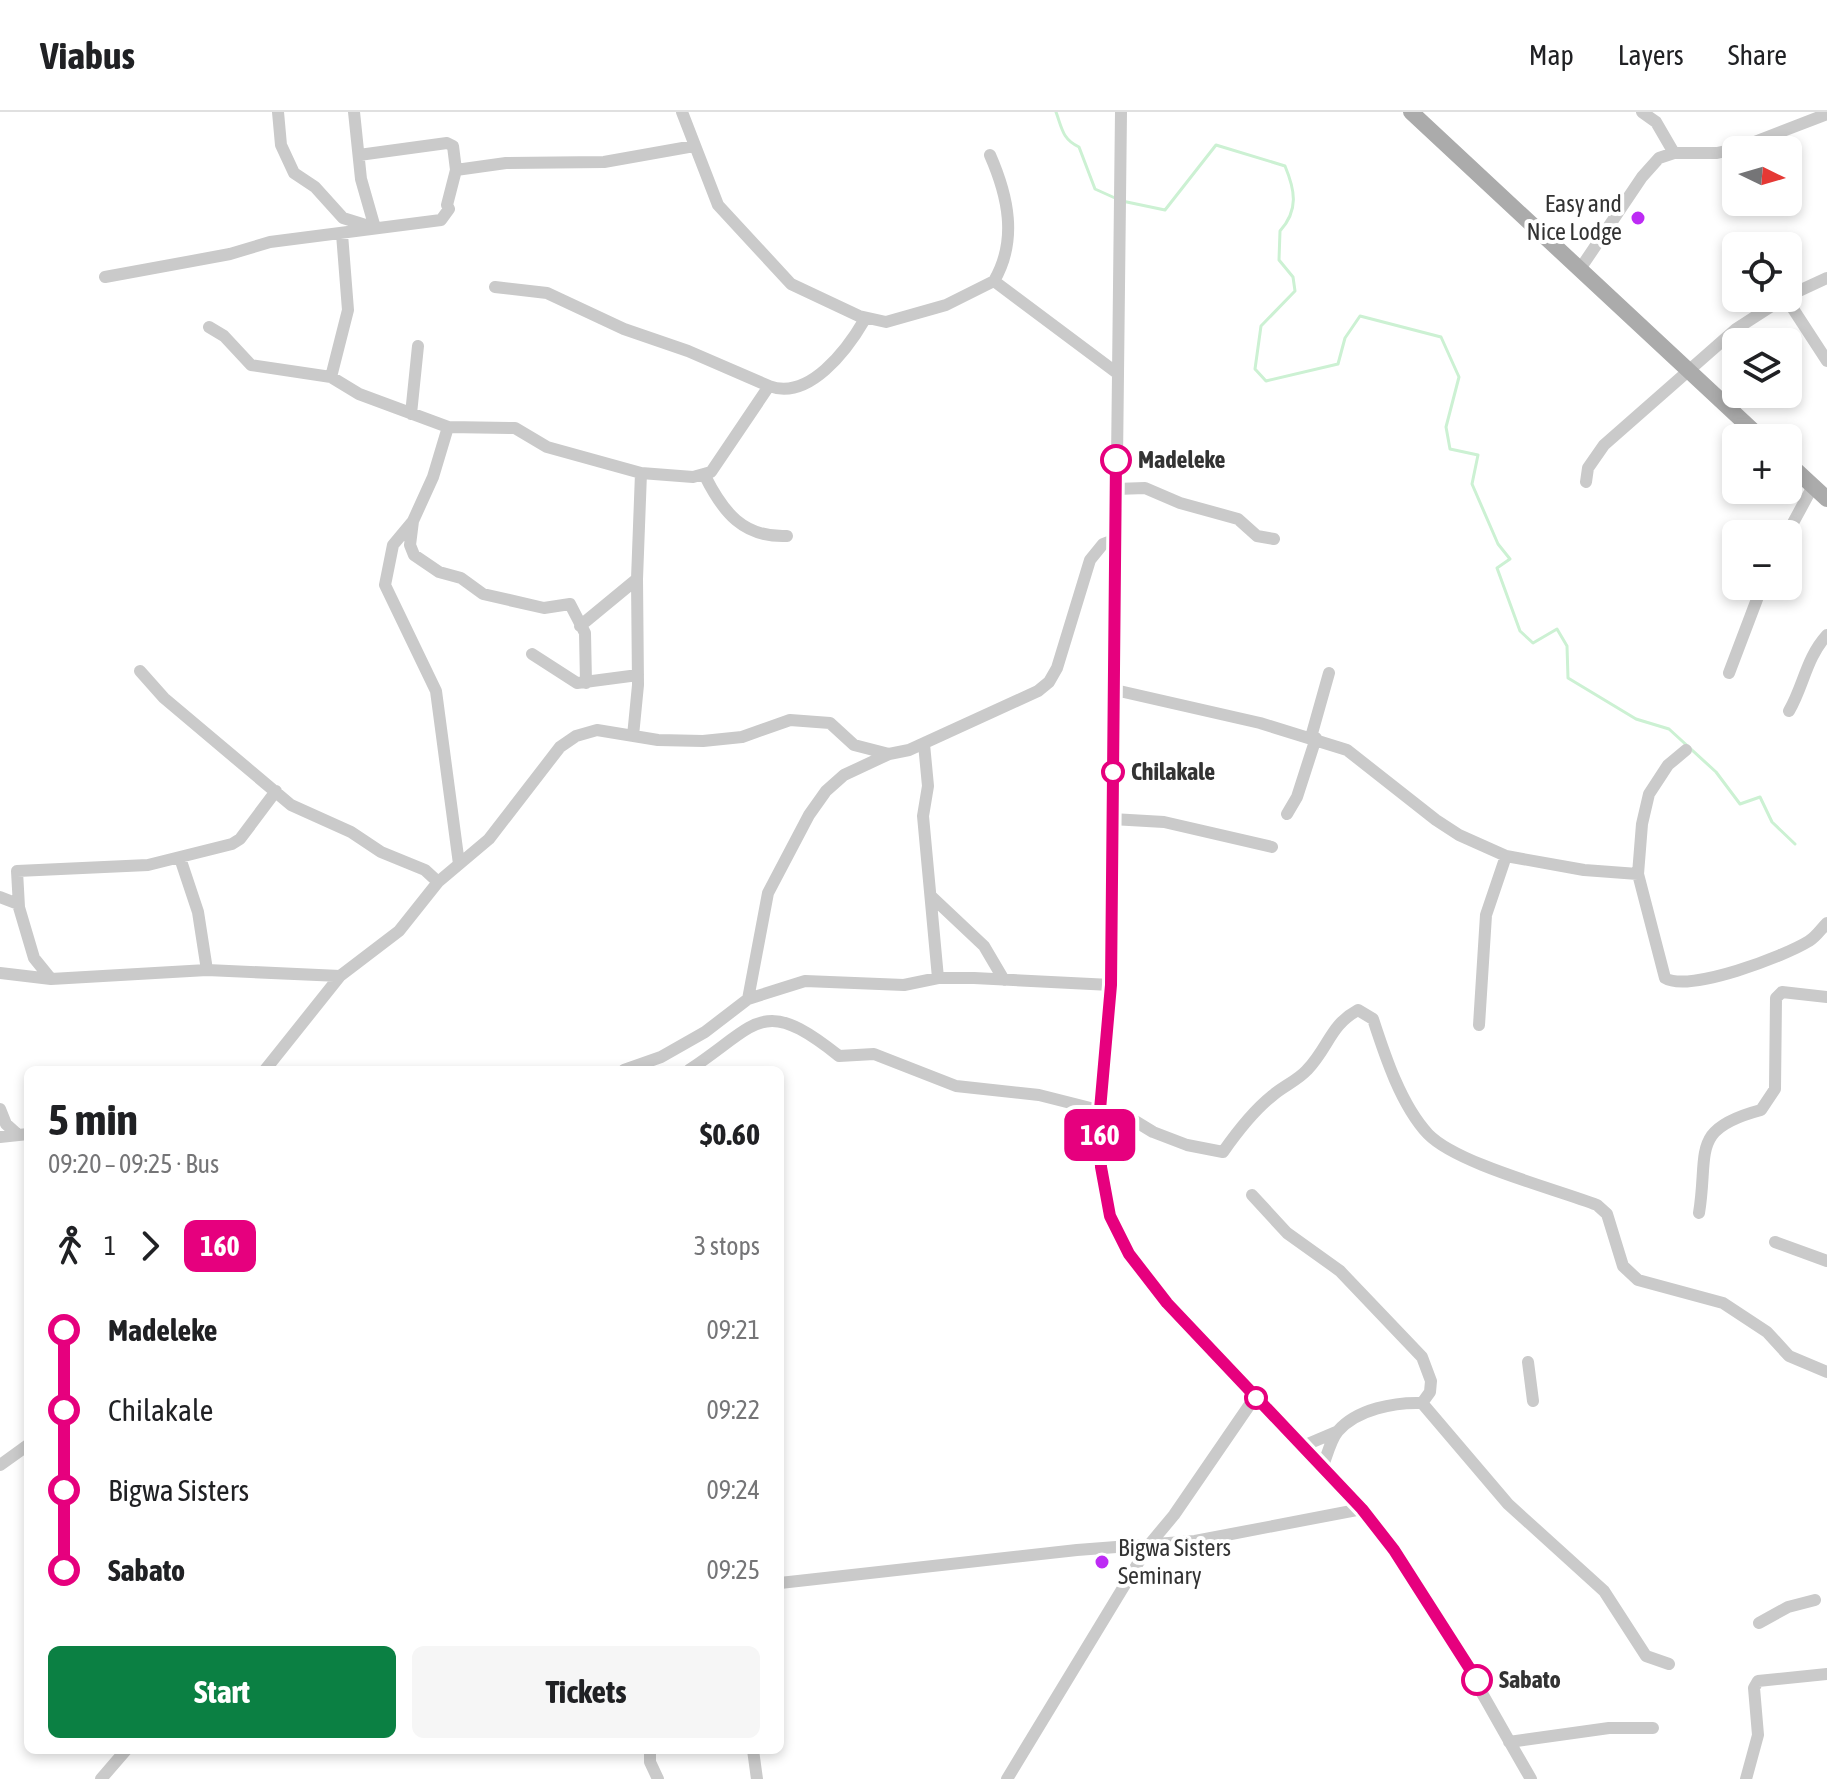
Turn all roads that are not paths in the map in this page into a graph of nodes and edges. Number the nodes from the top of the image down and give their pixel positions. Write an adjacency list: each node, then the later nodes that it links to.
1 (278, 112): 14 (street)
2 (354, 112): 11 (street)
3 (682, 112): 9 (street)
4 (1121, 112): 29 (street)
5 (1411, 112): 16 (main road)
6 (1642, 112): 10 (street)
7 (1827, 114): 8 (street)
8 (1805, 117): 10 (street)
9 (694, 146): 13 (street); 24 (street)
10 (1674, 153): 16 (street)
11 (359, 155): 13 (street); 14 (street)
12 (990, 155): 19 (street)
13 (456, 170): 14 (street)
14 (375, 228): 15 (street)
15 (342, 234): 17 (street); 30 (street)
16 (1580, 269): 28 (main road)
17 (105, 277)
18 (1827, 278): 21 (street)
19 (994, 281): 24 (street); 29 (street)
20 (495, 287): 31 (street)
21 (1802, 290)
22 (1763, 312): 28 (street)
23 (1796, 312): 27 (street)
24 (865, 319): 31 (street)
25 (209, 327): 30 (street)
26 (418, 346): 32 (street)
27 (1827, 361)
28 (1689, 371): 33 (main road); 38 (street)
29 (1117, 373): 40 (street)
30 (331, 377): 32 (street)
31 (769, 386): 36 (street)
32 (411, 414): 34 (street)
33 (1746, 424)
34 (448, 427): 35 (street); 43 (street)
35 (641, 473): 36 (street); 47 (street)
36 (705, 476): 44 (street)
37 (1802, 476): 39 (main road)
38 (1586, 482)
39 (1813, 486): 41 (main road); 42 (street)
40 (1116, 489): 45 (street); 46 (street)
41 (1827, 499)
42 (1795, 520)
43 (413, 521): 49 (street); 70 (street)
44 (787, 536)
45 (1116, 539): 57 (street); 61 (street)
46 (1274, 539)
47 (637, 579): 49 (street); 55 (street)
48 (1757, 600): 54 (street)
49 (580, 626): 56 (street)
50 (1827, 635): 58 (street)
51 (532, 654): 56 (street)
52 (140, 671): 64 (street)
53 (1329, 673): 60 (street)
54 (1729, 673)
55 (638, 675): 56 (street); 59 (street)
56 (586, 683)
57 (1115, 690): 60 (street); 66 (street)
58 (1789, 711)
59 (633, 736): 63 (street); 70 (street)
60 (1314, 738): 65 (street); 68 (street)
61 (924, 744): 63 (street); 74 (street)
62 (1686, 750): 71 (street)
63 (889, 754): 85 (street)
64 (276, 791): 69 (street); 72 (street)
65 (1287, 814)
66 (1112, 819): 67 (street); 83 (street)
67 (1272, 847)
68 (1506, 856): 71 (street); 86 (street)
69 (180, 858): 75 (street); 77 (street)
70 (459, 864): 72 (street)
71 (1638, 874): 76 (street)
72 (438, 882): 79 (street)
73 (0, 897): 75 (street)
74 (932, 897): 80 (street); 82 (street)
75 (19, 907): 81 (street)
76 (1827, 923)
77 (207, 970): 79 (street); 81 (street)
78 (0, 973): 81 (street)
79 (340, 976): 87 (street)
80 (938, 978): 82 (street); 85 (street)
81 (51, 979)
82 (1004, 980): 83 (street)
83 (1111, 985): 98 (street, bridge)
84 (1827, 997): 93 (street)
85 (748, 999): 88 (street)
86 (1479, 1025)
87 (268, 1066)
88 (635, 1066)
89 (694, 1066): 97 (street)
90 (0, 1109): 91 (street)
91 (9, 1135)
92 (1252, 1195): 100 (street)
93 (1699, 1213)
94 (1775, 1242): 95 (street)
95 (1827, 1261)
96 (1528, 1362): 99 (street)
97 (1827, 1372)
98 (1255, 1397): 102 (street); 107 (street)
99 (1533, 1401)
100 (1422, 1403): 101 (street); 111 (street)
101 (1336, 1432): 102 (street); 105 (street)
102 (1303, 1446): 105 (street)
103 (24, 1448): 104 (street)
104 (0, 1465)
105 (1323, 1466): 106 (street)
106 (1362, 1509): 107 (street); 114 (street)
107 (1149, 1545): 108 (street); 121 (street)
108 (784, 1583)
109 (1815, 1600): 110 (street)
110 (1759, 1623)
111 (1669, 1664)
112 (1827, 1674): 123 (street)
113 (1653, 1728): 114 (street)
114 (1509, 1742): 122 (street)
115 (123, 1754): 118 (street)
116 (650, 1754): 119 (street)
117 (754, 1754): 120 (street)
118 (101, 1779)
119 (658, 1779)
120 (757, 1779)
121 (1007, 1779)
122 (1531, 1779)
123 (1746, 1779)

